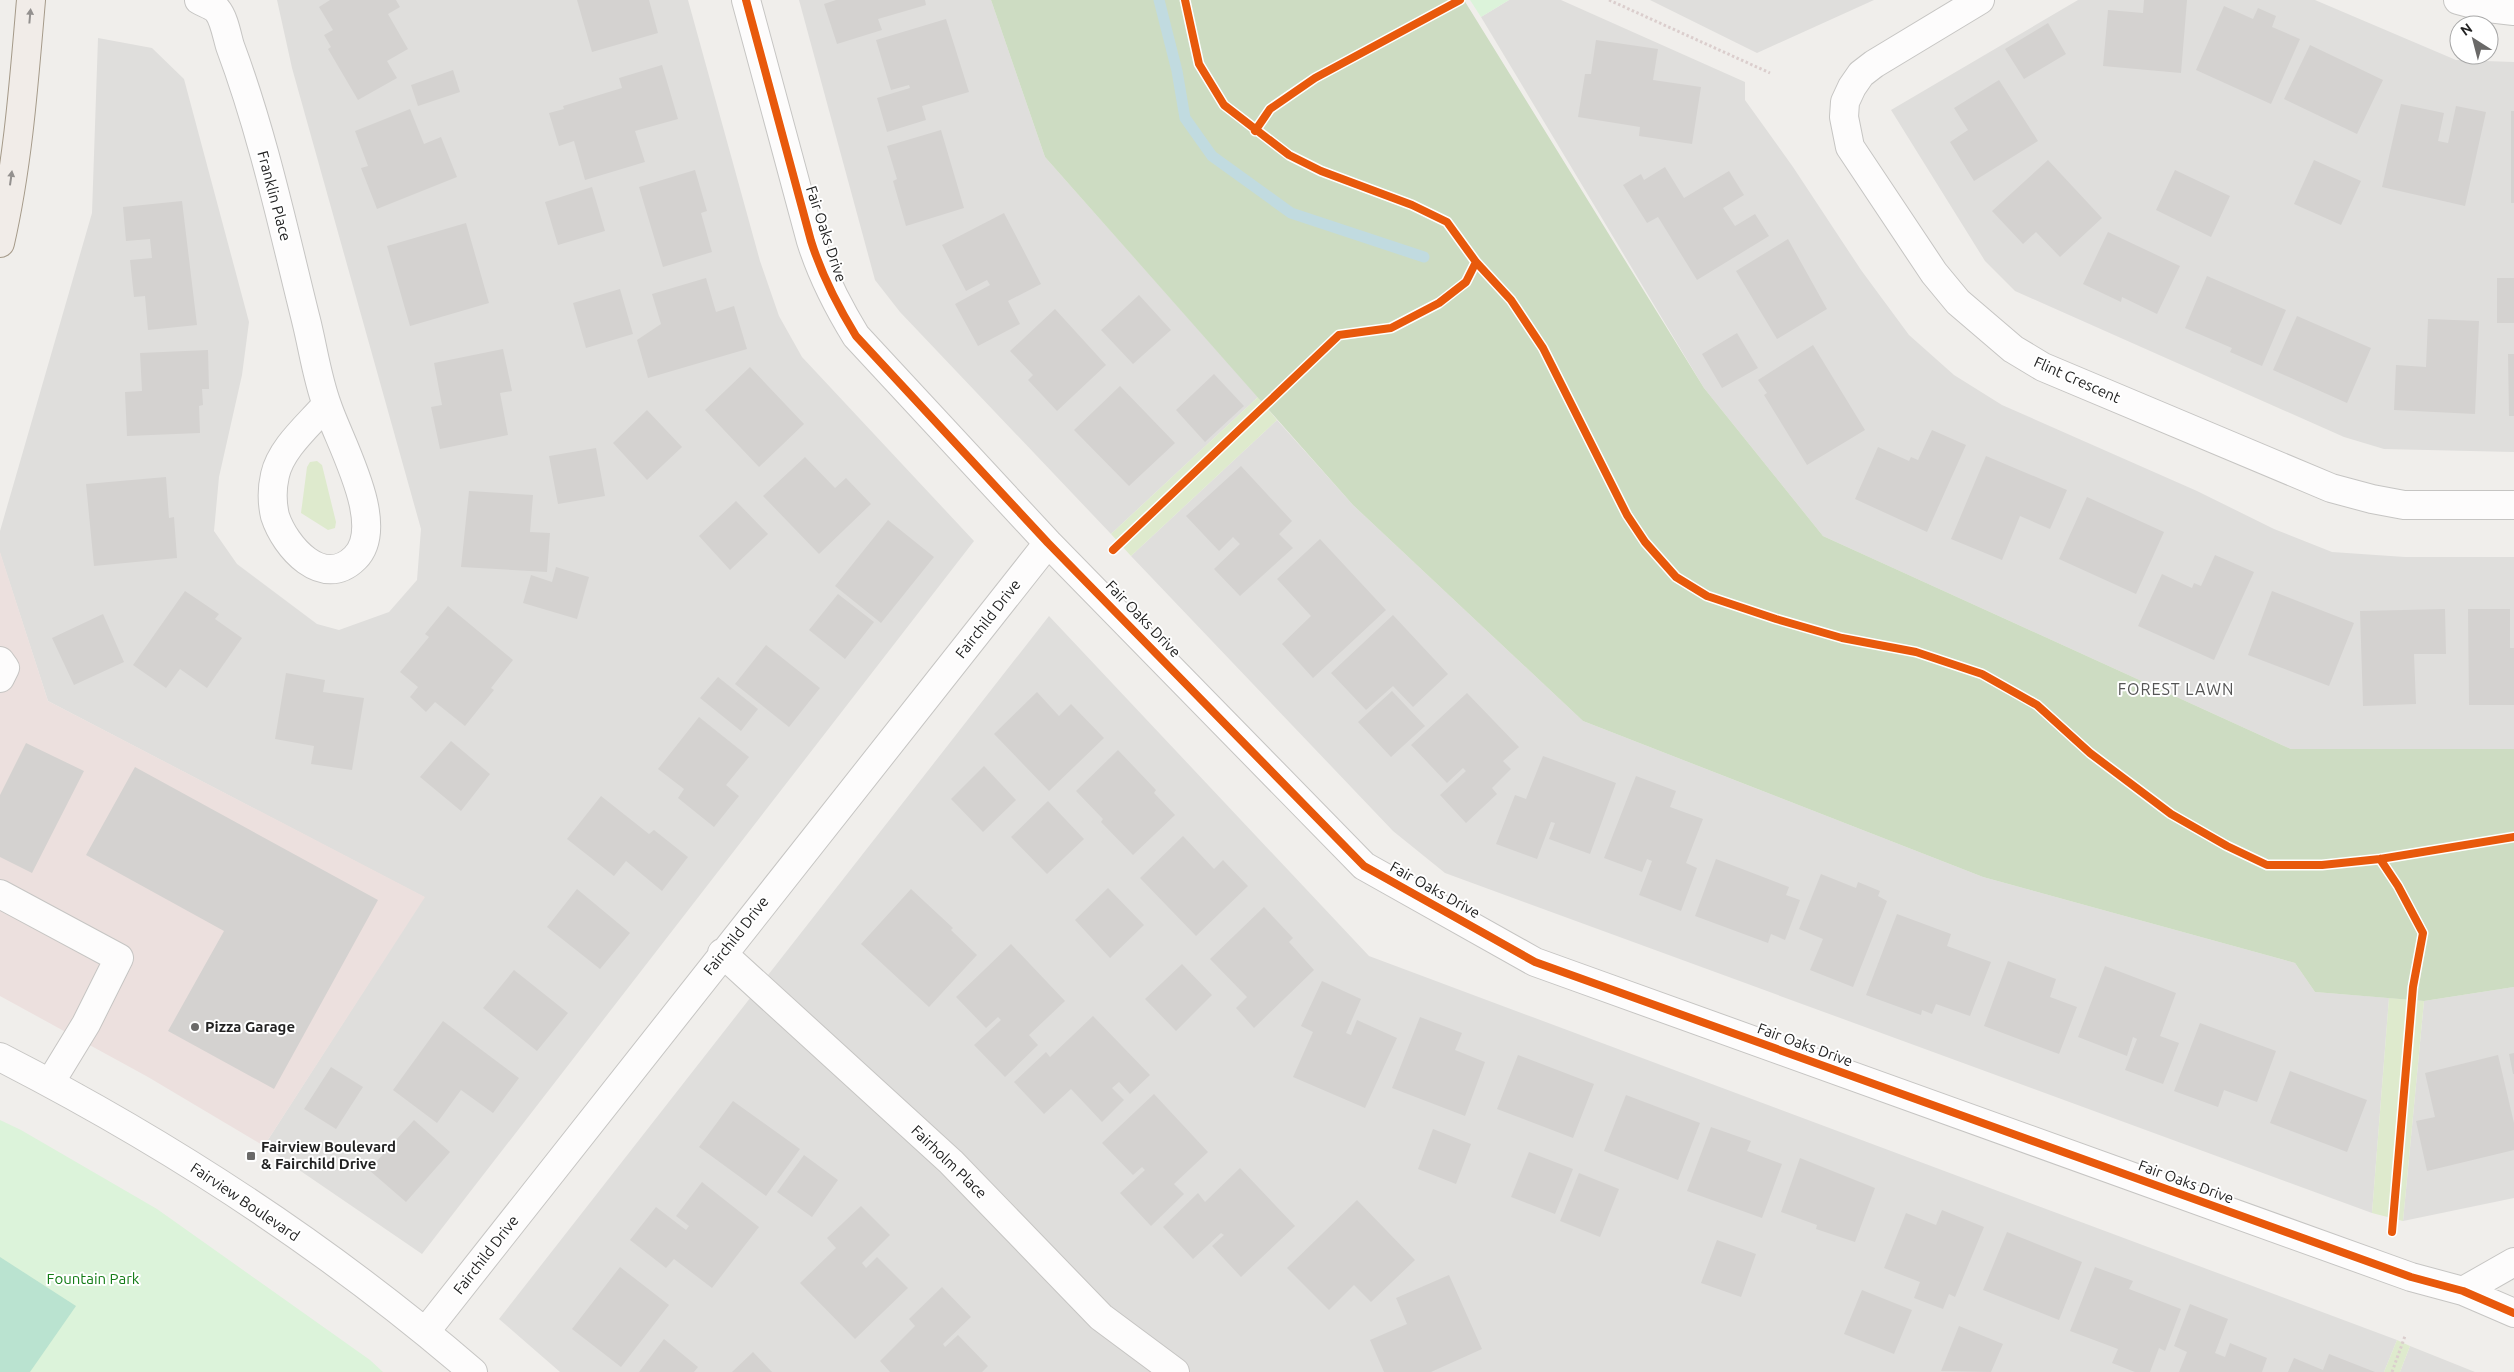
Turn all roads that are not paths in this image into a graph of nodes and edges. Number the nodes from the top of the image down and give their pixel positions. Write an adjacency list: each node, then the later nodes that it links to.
1 (31, 0): 7 (main road, one-way to 1)
2 (199, 0): 8 (street, Franklin Place)
3 (746, 0): 10 (street, Fair Oaks Drive)
4 (1980, 0): 9 (street, Flint Crescent)
5 (2458, 0): 6 (street)
6 (2514, 11)
7 (0, 243)
8 (326, 405): 8 (street, Franklin Place)
9 (2514, 505)
10 (1048, 542): 14 (street, Fairchild Drive); 18 (street, Fair Oaks Drive)
11 (0, 661): 12 (street)
12 (0, 678)
13 (0, 894): 16 (street)
14 (722, 952): 20 (street, Fairchild Drive); 22 (street, Fairholm Place)
15 (0, 1057): 16 (street, Fairview Boulevard)
16 (50, 1082): 20 (street, Fairview Boulevard)
17 (2514, 1262): 18 (street)
18 (2463, 1291): 19 (street, Fair Oaks Drive)
19 (2514, 1313)
20 (426, 1331): 21 (street, Fairview Boulevard)
21 (473, 1372)
22 (1175, 1372)

